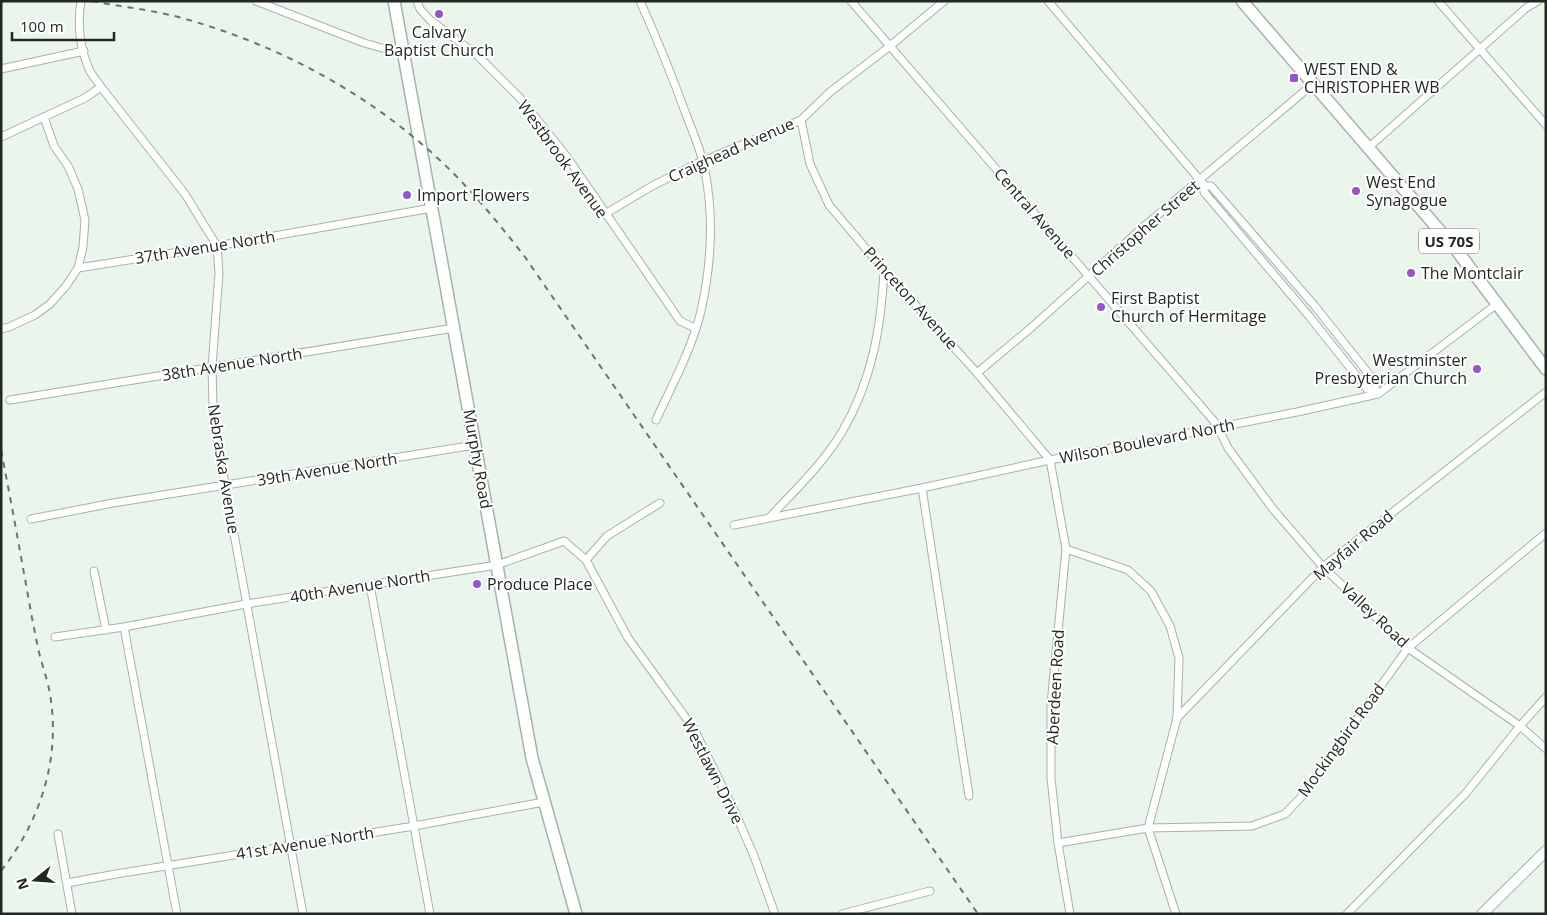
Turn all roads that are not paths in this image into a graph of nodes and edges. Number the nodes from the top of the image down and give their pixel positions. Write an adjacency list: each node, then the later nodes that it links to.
1 (81, 1): 14 (street, Nebraska Avenue)
2 (256, 1): 15 (street)
3 (394, 1): 15 (main road, Murphy Road)
4 (417, 1): 27 (street, Westbrook Avenue)
5 (640, 1): 24 (street)
6 (851, 1): 12 (street, Central Avenue)
7 (944, 1): 12 (street, Craighead Avenue)
8 (1048, 1): 25 (street)
9 (1242, 1): 17 (main road, US 70S)
10 (1438, 1): 13 (street)
11 (1538, 1): 13 (street)
12 (890, 46): 20 (street, Craighead Avenue); 31 (street, Central Avenue)
13 (1480, 50): 21 (street); 23 (street)
14 (84, 51): 16 (street); 18 (street, Nebraska Avenue)
15 (404, 54): 26 (main road, Murphy Road)
16 (1, 69)
17 (1313, 84): 23 (main road, US 70S); 25 (street, Christopher Street)
18 (101, 87): 19 (street); 28 (street, Nebraska Avenue)
19 (44, 118): 22 (street); 29 (street)
20 (801, 120): 24 (street, Craighead Avenue); 30 (street, Princeton Avenue)
21 (1546, 125)
22 (1, 137)
23 (1368, 148): 32 (main road, US 70S)
24 (703, 161): 27 (street, Craighead Avenue); 34 (street)
25 (1203, 183): 31 (street, Christopher Street); 39 (street)
26 (432, 208): 28 (street, 37th Avenue North); 33 (main road, Murphy Road)
27 (605, 214): 34 (street, Westbrook Avenue)
28 (217, 246): 29 (street, 37th Avenue North); 37 (street, Nebraska Avenue)
29 (78, 268): 35 (street)
30 (884, 270): 38 (street, Princeton Avenue); 49 (street)
31 (1090, 276): 38 (street, Christopher Street); 43 (street, Central Avenue)
32 (1498, 304): 36 (main road, US 70S); 39 (street, Wilson Boulevard North)
33 (454, 328): 37 (street, 38th Avenue North); 44 (main road, Murphy Road)
34 (696, 328): 42 (street)
35 (1, 329)
36 (1544, 363)
37 (212, 367): 41 (street, 38th Avenue North); 46 (street, Nebraska Avenue)
38 (977, 373): 45 (street, Princeton Avenue)
39 (1376, 392): 43 (street, Wilson Boulevard North)
40 (1546, 392): 56 (street, Mayfair Road)
41 (10, 400)
42 (656, 420)
43 (1218, 426): 45 (street, Wilson Boulevard North); 56 (street, Valley Road)
44 (475, 445): 46 (street, 39th Avenue North); 55 (main road, Murphy Road)
45 (1050, 460): 47 (street, Wilson Boulevard North); 53 (street, Aberdeen Road)
46 (225, 486): 50 (street, 39th Avenue North); 59 (street, Nebraska Avenue)
47 (922, 488): 49 (street, Wilson Boulevard North); 68 (street)
48 (660, 503): 54 (street)
49 (770, 518): 51 (street, Wilson Boulevard North)
50 (31, 520)
51 (734, 525)
52 (1546, 533): 63 (street, Mockingbird Road)
53 (1066, 549): 65 (street); 73 (street, Aberdeen Road)
54 (586, 560): 55 (street, 40th Avenue North); 84 (street, Westlawn Drive)
55 (497, 564): 58 (street, 40th Avenue North); 69 (main road, Murphy Road)
56 (1323, 567): 63 (street, Valley Road); 65 (street, Mayfair Road)
57 (94, 570): 61 (street)
58 (370, 584): 59 (street, 40th Avenue North); 70 (street)
59 (246, 604): 60 (street, 40th Avenue North); 74 (street, Nebraska Avenue)
60 (124, 627): 61 (street, 40th Avenue North); 76 (street)
61 (106, 630): 62 (street)
62 (56, 637)
63 (1408, 648): 66 (street, Valley Road); 71 (street, Mockingbird Road)
64 (1546, 697): 66 (street)
65 (1177, 718): 71 (street)
66 (1520, 726): 67 (street, Valley Road); 88 (street)
67 (1546, 749)
68 (969, 796)
69 (544, 802): 70 (street, 41st Avenue North); 83 (main road, Murphy Road)
70 (414, 826): 74 (street, 41st Avenue North); 82 (street)
71 (1148, 828): 73 (street, Mockingbird Road); 87 (street)
72 (58, 834): 77 (street)
73 (1058, 843): 86 (street, Aberdeen Road)
74 (291, 846): 76 (street, 41st Avenue North); 81 (street, Nebraska Avenue)
75 (1546, 850): 89 (street)
76 (168, 866): 77 (street, 41st Avenue North); 80 (street)
77 (66, 883): 79 (street)
78 (930, 892): 85 (street)
79 (72, 914)
80 (177, 914)
81 (303, 914)
82 (430, 914)
83 (576, 914)
84 (775, 914)
85 (842, 914)
86 (1070, 914)
87 (1176, 914)
88 (1346, 914)
89 (1482, 914)

